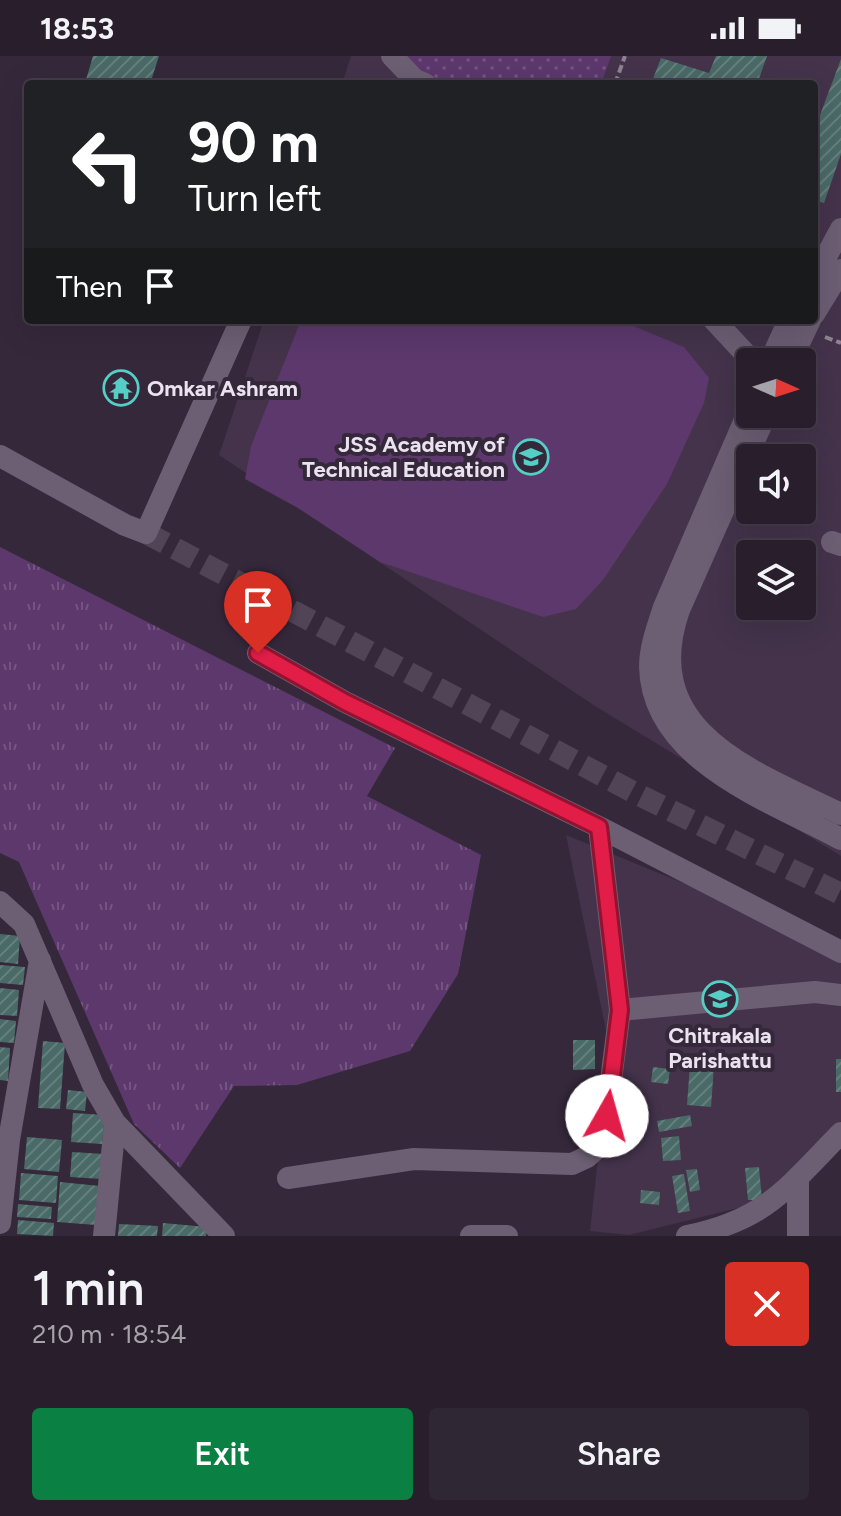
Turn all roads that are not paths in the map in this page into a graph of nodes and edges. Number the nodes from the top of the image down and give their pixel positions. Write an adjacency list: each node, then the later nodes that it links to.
1 (392, 56): 2 (street)
2 (415, 80)
3 (841, 229): 5 (street)
4 (841, 270): 6 (street)
5 (818, 272)
6 (818, 303)
7 (239, 324): 16 (street)
8 (718, 324): 11 (street)
9 (787, 324): 12 (street)
10 (807, 324): 13 (street)
11 (740, 348)
12 (776, 348)
13 (796, 348)
14 (741, 428): 18 (street)
15 (760, 428): 18 (street)
16 (0, 456)
17 (258, 653): 20 (street)
18 (662, 681): 19 (street); 21 (street)
19 (841, 814)
20 (599, 827): 23 (street); 26 (street)
21 (841, 839)
22 (0, 902): 24 (street)
23 (841, 952)
24 (40, 960): 27 (street); 31 (street)
25 (841, 995): 26 (street)
26 (620, 1010): 30 (street)
27 (115, 1123): 32 (street); 34 (street)
28 (841, 1133): 29 (street)
29 (798, 1177): 33 (street); 36 (street)
30 (288, 1178)
31 (0, 1223)
32 (217, 1233)
33 (720, 1233): 35 (street)
34 (104, 1236)
35 (687, 1236)
36 (798, 1236)

